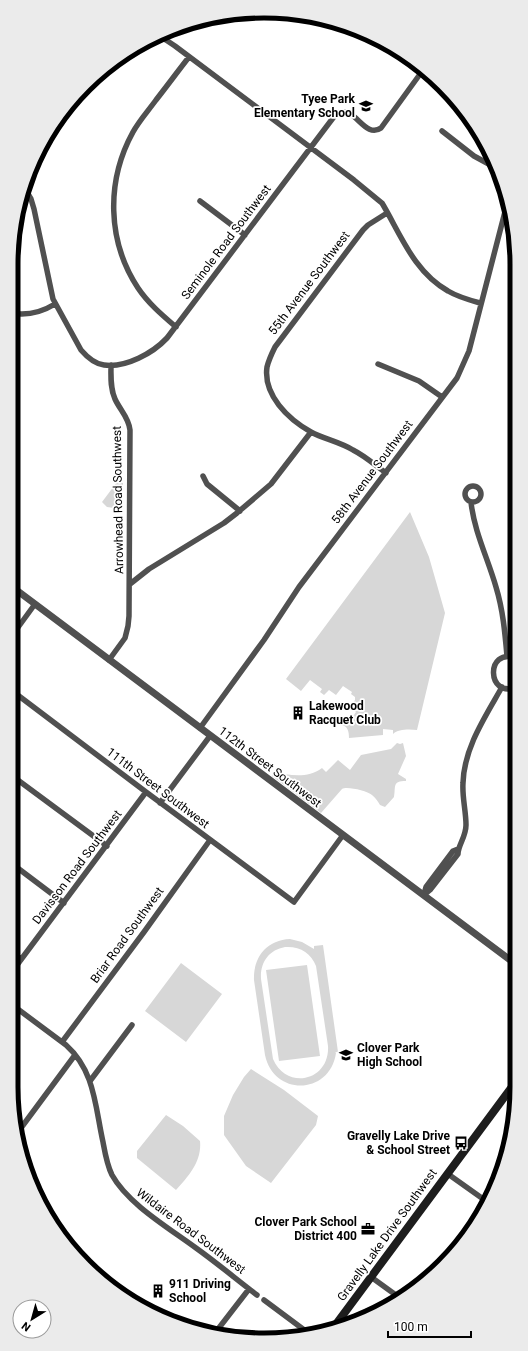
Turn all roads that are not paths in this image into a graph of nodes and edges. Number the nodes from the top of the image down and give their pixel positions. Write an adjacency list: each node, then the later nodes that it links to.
1 (164, 39): 2 (street)
2 (189, 57): 5 (street); 15 (street)
3 (420, 74): 5 (street, Seminole Road Southwest)
4 (442, 131): 6 (street)
5 (311, 148): 9 (street); 11 (street, Seminole Road Southwest)
6 (489, 164)
7 (28, 194): 13 (street)
8 (200, 201): 11 (street)
9 (387, 213): 12 (street); 19 (street, 55th Avenue Southwest)
10 (504, 213): 12 (street, 58th Avenue Southwest)
11 (245, 234): 15 (street, Seminole Road Southwest)
12 (480, 303): 18 (street, 58th Avenue Southwest)
13 (55, 304): 14 (street); 17 (street)
14 (18, 314)
15 (176, 327): 17 (street, Seminole Road Southwest)
16 (378, 364): 18 (street)
17 (111, 365): 24 (street, Arrowhead Road Southwest)
18 (442, 398): 20 (street, 58th Avenue Southwest)
19 (311, 432): 20 (street); 23 (street)
20 (386, 473): 34 (street, 58th Avenue Southwest)
21 (203, 476): 23 (street)
22 (471, 502): 28 (street)
23 (240, 511): 24 (street)
24 (130, 584): 30 (street, Arrowhead Road Southwest)
25 (18, 591): 26 (street, 112th Street Southwest)
26 (35, 604): 27 (street); 30 (street, 112th Street Southwest)
27 (18, 627)
28 (507, 656): 29 (street); 31 (street)
29 (510, 657)
30 (109, 660): 34 (street, 112th Street Southwest)
31 (502, 687): 32 (street); 43 (street)
32 (510, 688)
33 (18, 696): 37 (street, 111th Street Southwest)
34 (200, 728): 35 (street, 112th Street Southwest)
35 (210, 736): 38 (street); 39 (street, 112th Street Southwest)
36 (18, 780): 41 (street)
37 (146, 792): 38 (street, 111th Street Southwest); 41 (street, Davisson Road Southwest)
38 (160, 803): 40 (street, 111th Street Southwest)
39 (343, 835): 40 (street, 111th Street Southwest); 43 (street, 112th Street Southwest)
40 (210, 840): 51 (street, Briar Road Southwest)
41 (107, 846): 44 (street, Davisson Road Southwest)
42 (18, 868): 44 (street)
43 (424, 895): 47 (street, 112th Street Southwest)
44 (64, 903): 46 (street, Davisson Road Southwest)
45 (18, 957): 46 (street)
46 (21, 959): 48 (street, Davisson Road Southwest)
47 (510, 960)
48 (18, 963)
49 (18, 1009): 51 (street, Wildaire Road Southwest)
50 (132, 1025): 53 (street)
51 (62, 1042): 52 (street, Wildaire Road Southwest)
52 (75, 1055): 53 (street, Wildaire Road Southwest); 55 (street)
53 (90, 1081): 59 (street, Wildaire Road Southwest)
54 (510, 1095): 56 (main road, Gravelly Lake Drive Southwest)
55 (22, 1127)
56 (448, 1174): 57 (street); 58 (main road, Gravelly Lake Drive Southwest)
57 (483, 1200)
58 (371, 1277): 61 (street); 63 (main road, Gravelly Lake Drive Southwest)
59 (249, 1289): 60 (street, Wildaire Road Southwest); 64 (street)
60 (257, 1295)
61 (396, 1295)
62 (264, 1300): 65 (street)
63 (338, 1322)
64 (218, 1328)
65 (304, 1330)

